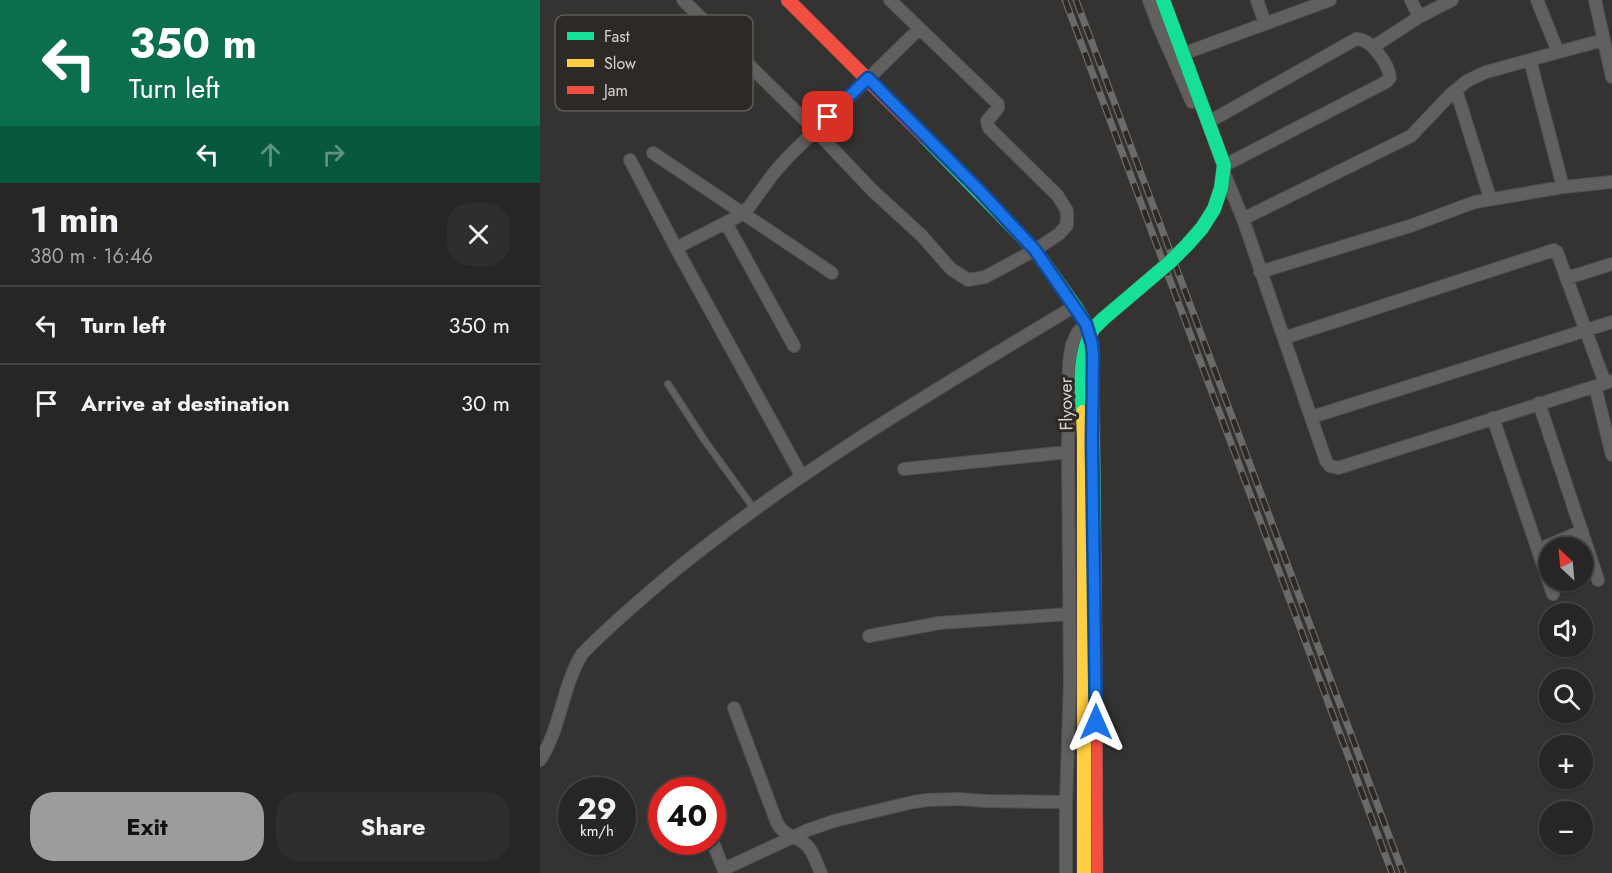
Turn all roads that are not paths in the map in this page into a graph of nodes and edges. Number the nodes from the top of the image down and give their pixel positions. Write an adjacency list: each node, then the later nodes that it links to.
1 (683, 0): 13 (street)
2 (788, 0): 24 (street)
3 (890, 0): 16 (street)
4 (1149, 0): 33 (street)
5 (1163, 0): 74 (street, Flyover, bridge)
6 (1169, 0): 19 (street)
7 (1257, 0): 15 (street)
8 (1330, 0): 15 (street)
9 (1411, 0): 14 (street)
10 (1452, 0): 14 (street)
11 (1537, 0): 20 (street)
12 (1595, 0): 17 (street)
13 (698, 15)
14 (1419, 17): 18 (street)
15 (1265, 23): 19 (street)
16 (920, 29): 24 (street); 39 (street)
17 (1603, 40): 20 (street); 23 (street)
18 (1373, 46): 26 (street); 30 (street)
19 (1188, 52): 26 (street)
20 (1558, 52): 21 (street)
21 (1530, 60): 25 (street); 32 (street)
22 (753, 69): 27 (street)
23 (1612, 77)
24 (868, 78): 27 (street); 39 (street)
25 (1456, 90): 34 (street); 36 (street)
26 (1214, 119): 30 (street)
27 (815, 130): 35 (street); 39 (street)
28 (653, 153): 35 (street)
29 (630, 160): 38 (street)
30 (1229, 162): 33 (street)
31 (1612, 182): 32 (street)
32 (1563, 187): 34 (street)
33 (1232, 191): 36 (street)
34 (1490, 198): 41 (street)
35 (742, 213): 37 (street); 42 (street)
36 (1243, 219): 41 (street)
37 (726, 224): 38 (street); 49 (street)
38 (676, 248): 58 (street)
39 (1035, 250): 44 (street)
40 (1612, 264): 43 (street)
41 (1260, 272): 48 (street)
42 (832, 273)
43 (1567, 278): 47 (street); 48 (street)
44 (1075, 306): 46 (street); 58 (street)
45 (1612, 322): 47 (street)
46 (1086, 324): 55 (street); 75 (street)
47 (1586, 330): 50 (street); 53 (street)
48 (1284, 338): 53 (street)
49 (794, 346)
50 (1604, 383): 52 (street); 56 (street)
51 (668, 384): 59 (lane)
52 (1539, 403): 54 (street); 60 (street)
53 (1312, 417): 54 (street)
54 (1493, 418): 61 (street)
55 (1068, 452): 57 (street); 64 (street)
56 (1612, 455)
57 (904, 469)
58 (801, 475): 59 (street)
59 (754, 510): 67 (street)
60 (1582, 531): 61 (street); 62 (street)
61 (1538, 550): 63 (street)
62 (1598, 580)
63 (1553, 594)
64 (1069, 614): 65 (street); 68 (street)
65 (869, 636)
66 (734, 708): 69 (street)
67 (540, 760)
68 (1066, 802): 69 (street); 73 (street)
69 (791, 836): 71 (street); 72 (street)
70 (718, 855): 71 (street)
71 (725, 871)
72 (820, 873)
73 (1066, 873)
74 (1084, 873)
75 (1096, 873)

